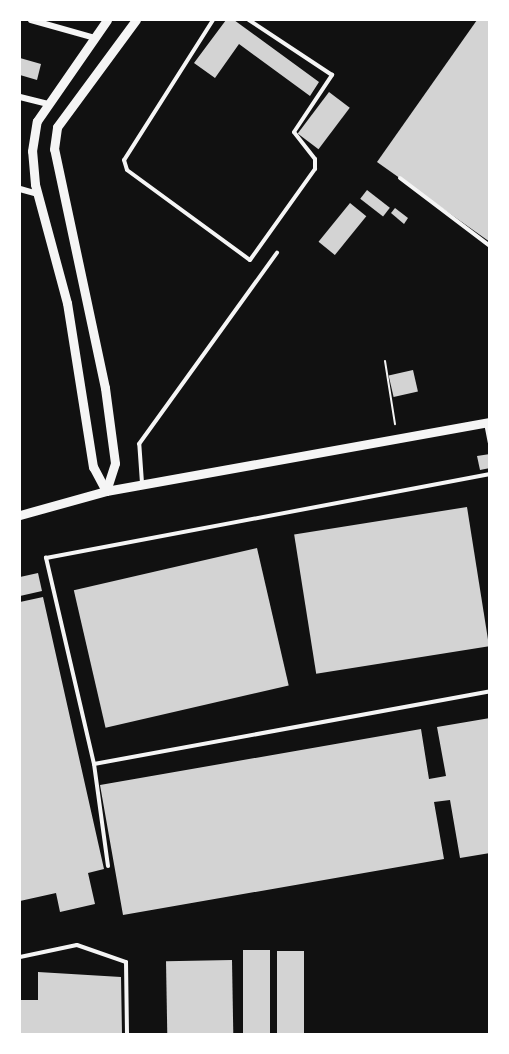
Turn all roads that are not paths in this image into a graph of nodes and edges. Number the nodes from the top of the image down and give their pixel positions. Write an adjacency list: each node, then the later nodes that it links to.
1 (31, 20): 6 (street)
2 (107, 20): 6 (street)
3 (136, 20): 18 (street)
4 (213, 20): 5 (lane)
5 (249, 20)
6 (95, 38): 8 (street)
7 (20, 97): 8 (street)
8 (49, 104): 11 (street)
9 (400, 178): 12 (lane)
10 (20, 189): 11 (street)
11 (37, 194): 18 (street)
12 (489, 246)
13 (278, 253): 17 (lane)
14 (488, 422): 15 (lane); 17 (street)
15 (489, 443)
16 (489, 474): 21 (lane)
17 (143, 487): 18 (street)
18 (106, 491): 19 (street)
19 (20, 515)
20 (489, 691): 21 (lane)
21 (94, 764): 22 (lane)
22 (108, 866)
23 (20, 957): 24 (lane)
24 (128, 1035)

